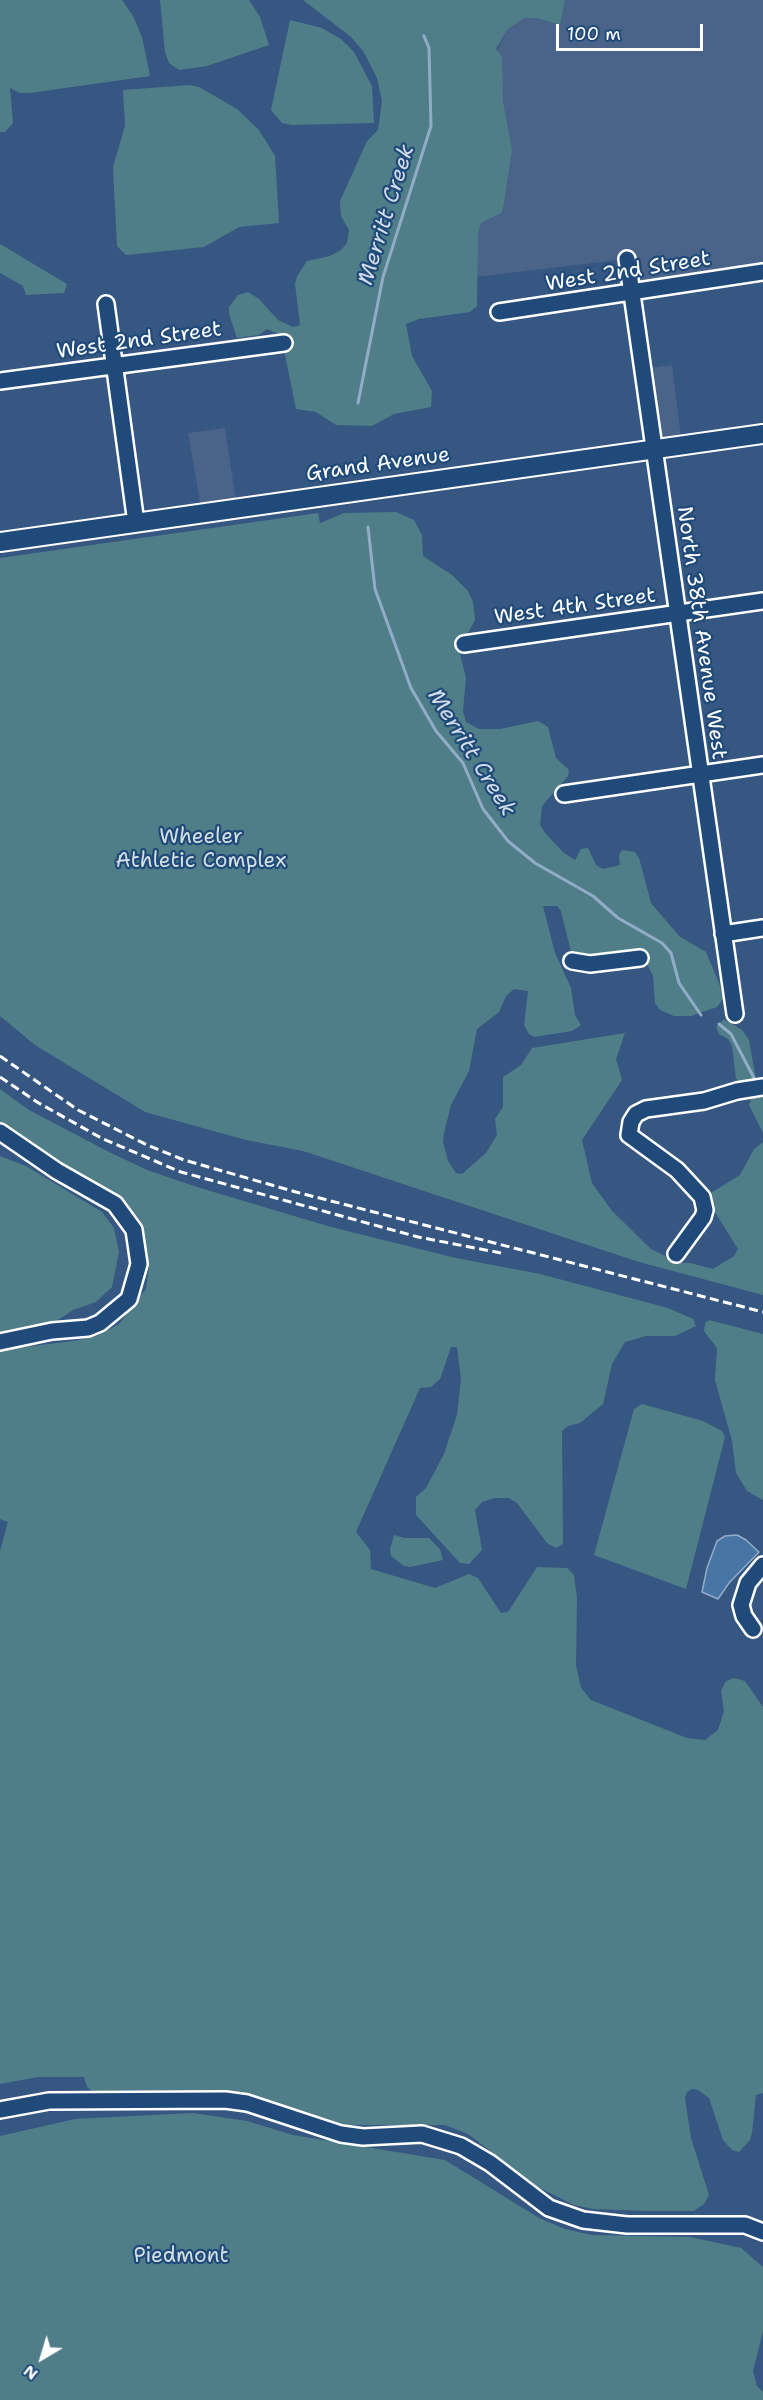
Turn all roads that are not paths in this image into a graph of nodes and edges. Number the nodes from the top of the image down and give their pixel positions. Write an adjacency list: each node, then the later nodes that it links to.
1 (627, 259): 3 (street, North 38th Avenue West)
2 (763, 272): 3 (street, West 2nd Street)
3 (631, 294): 5 (street, West 2nd Street); 10 (street, North 38th Avenue West)
4 (106, 304): 7 (street)
5 (499, 312)
6 (284, 343): 7 (street, West 2nd Street)
7 (115, 366): 8 (street, West 2nd Street); 11 (street)
8 (0, 381)
9 (763, 434): 10 (main road, Grand Avenue)
10 (652, 450): 11 (main road, Grand Avenue); 14 (street, North 38th Avenue West)
11 (136, 523): 12 (main road, Grand Avenue)
12 (0, 542)
13 (763, 601): 14 (street, West 4th Street)
14 (677, 614): 15 (street, West 4th Street); 17 (street, North 38th Avenue West)
15 (464, 644)
16 (763, 765): 17 (street)
17 (700, 774): 18 (street); 20 (street, North 38th Avenue West)
18 (564, 794)
19 (763, 928): 20 (street)
20 (723, 934): 23 (street, North 38th Avenue West)
21 (640, 958): 22 (street)
22 (572, 961)
23 (735, 1014)
24 (763, 1087): 26 (street)
25 (0, 1132): 27 (street)
26 (676, 1254)
27 (0, 1342)
28 (763, 1565): 29 (street)
29 (753, 1629)
30 (0, 2110): 31 (street)
31 (763, 2232)

